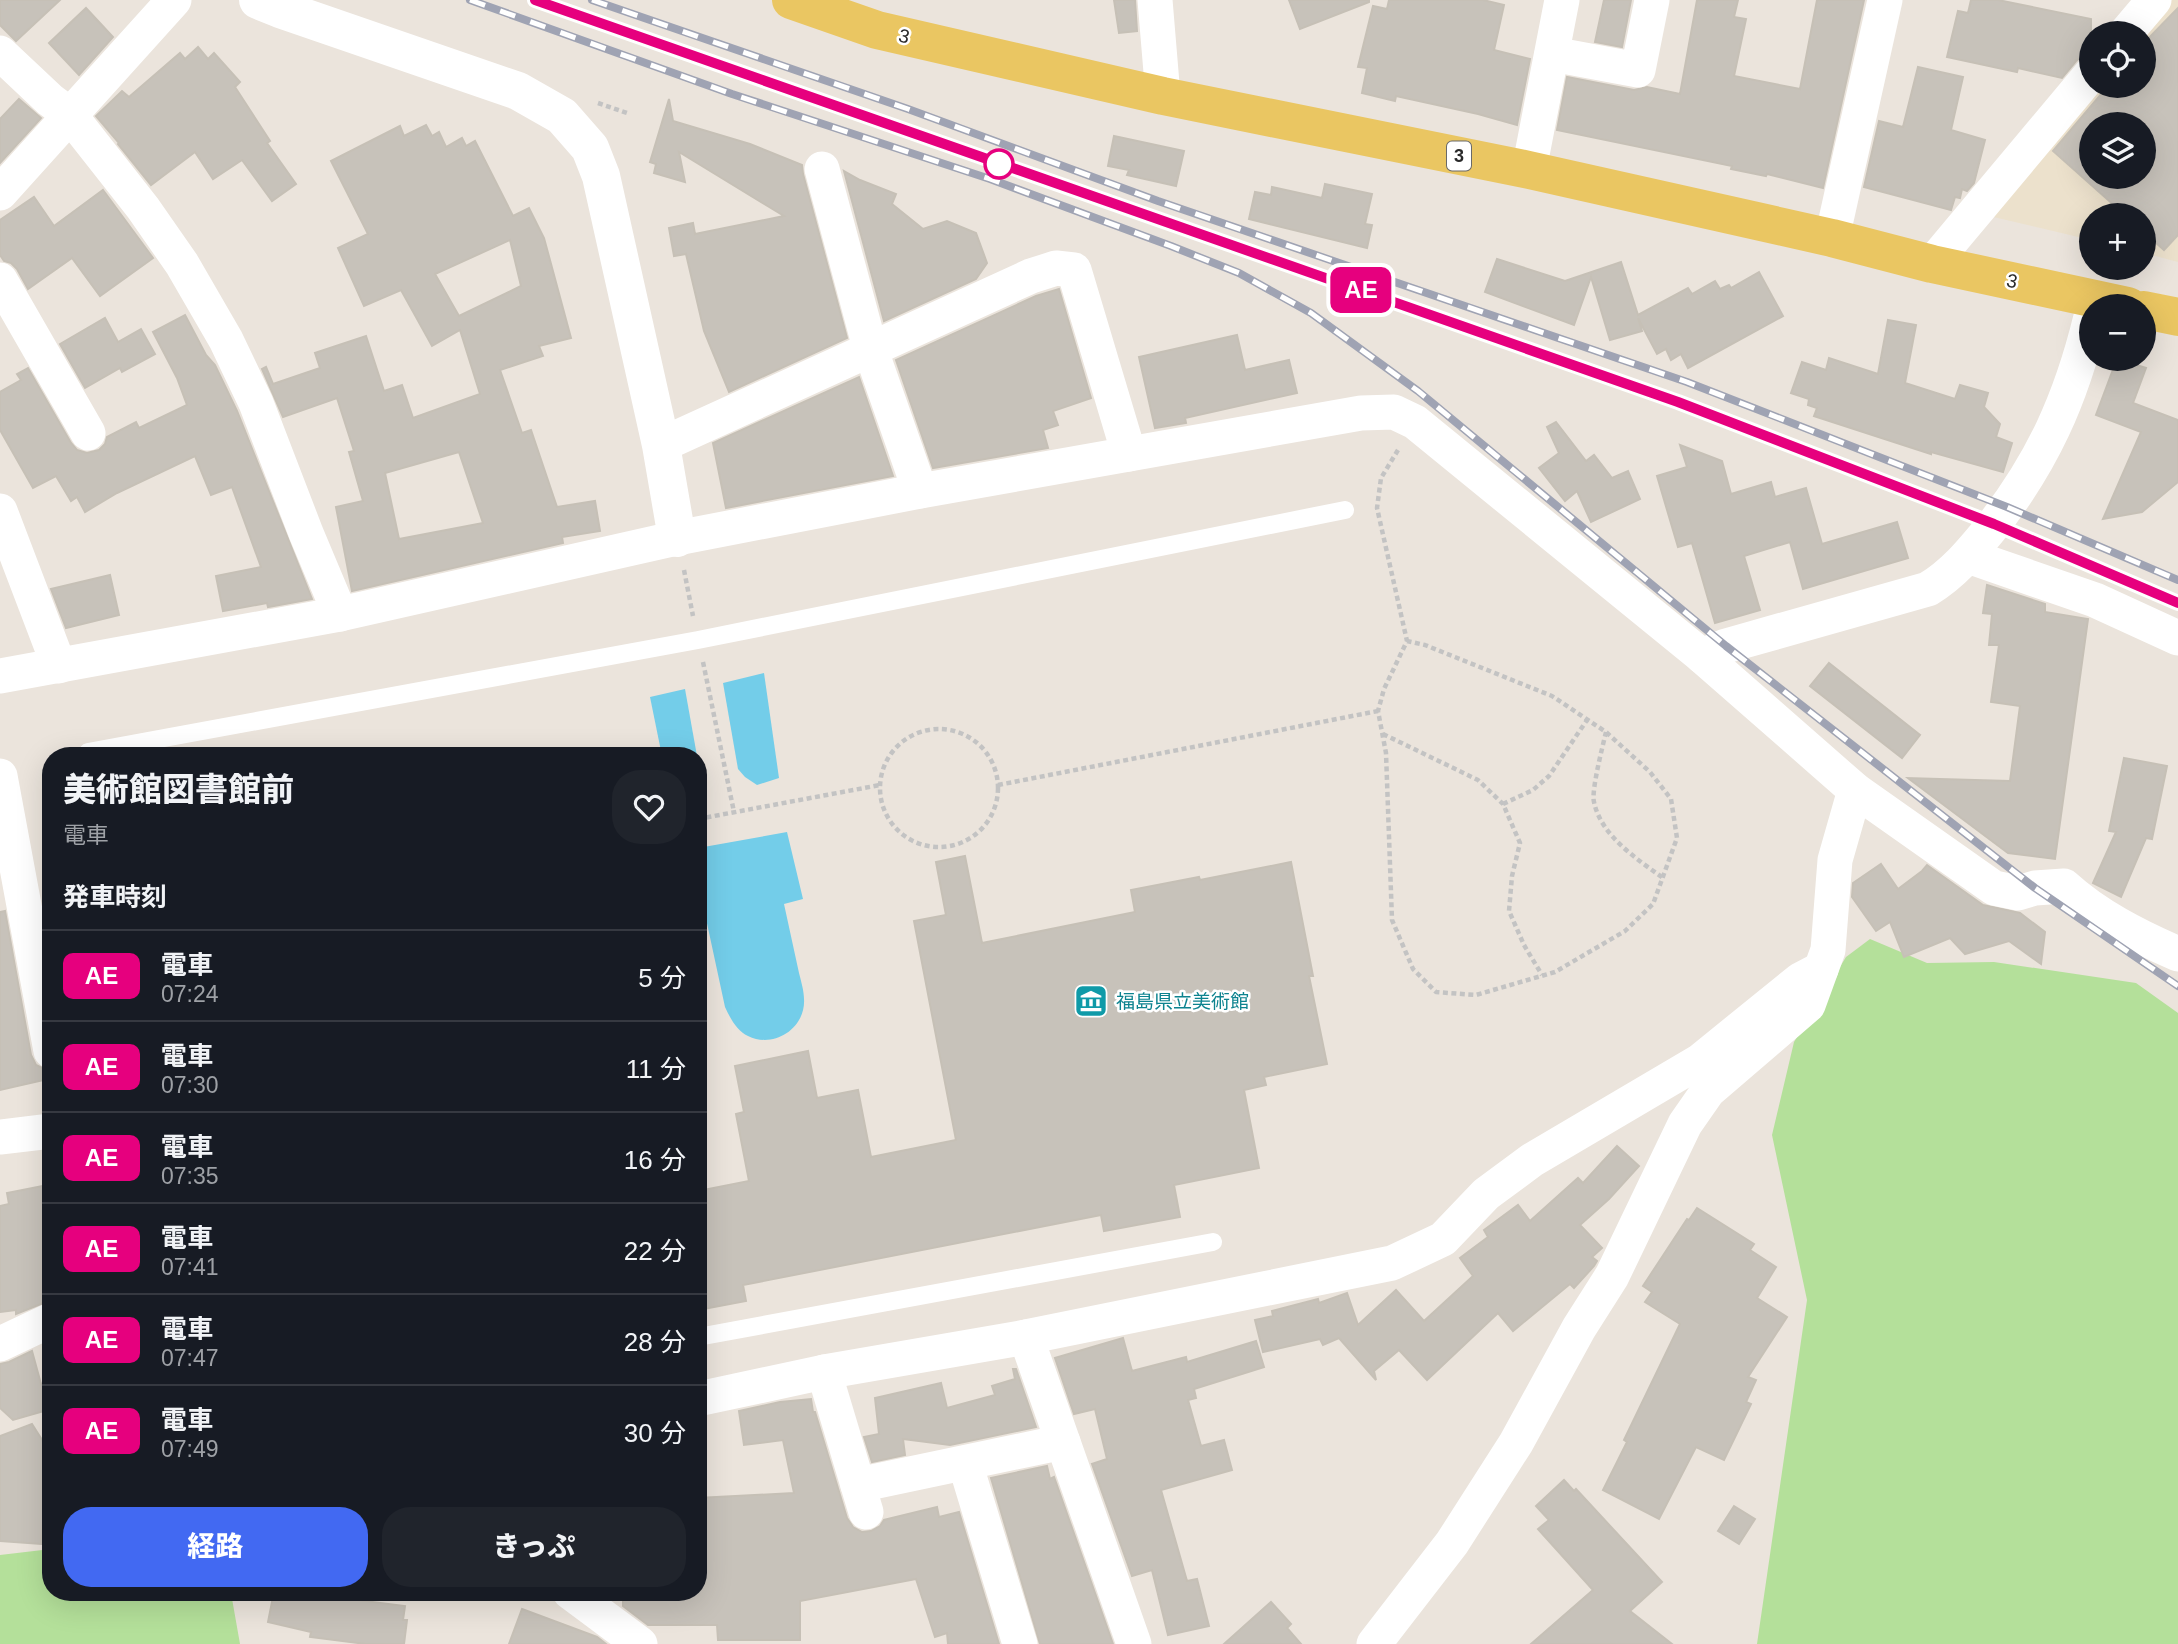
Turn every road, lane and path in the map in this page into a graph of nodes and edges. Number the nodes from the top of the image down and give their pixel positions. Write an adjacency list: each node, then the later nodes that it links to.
1 (174, 0): 14 (street)
2 (258, 0): 28 (street)
3 (791, 0): 13 (main road, 3 / 3)
4 (1155, 0): 13 (street)
5 (1562, 0): 11 (street)
6 (1652, 0): 11 (street)
7 (1885, 0): 18 (street)
8 (2154, 0): 9 (street)
9 (2136, 21)
10 (0, 53): 14 (street)
11 (1552, 54): 16 (street)
12 (2079, 88): 19 (street)
13 (1163, 96): 16 (main road, 3 / 3)
14 (69, 114): 17 (street); 35 (street)
15 (822, 169): 24 (street)
16 (1530, 170): 18 (main road, 3 / 3)
17 (0, 192)
18 (1832, 238): 19 (main road, 3 / 3)
19 (1932, 264): 21 (main road, 3 / 3)
20 (0, 280): 27 (street)
21 (2079, 301)
22 (2156, 312): 23 (main road)
23 (2178, 317)
24 (870, 348): 28 (street); 29 (street); 30 (street)
25 (2079, 362): 34 (street)
26 (1415, 422): 29 (street); 38 (path); 39 (street)
27 (88, 433)
28 (661, 445): 33 (street)
29 (1129, 454): 30 (street)
30 (920, 491): 33 (street)
31 (1345, 510): 37 (lane)
32 (0, 511): 40 (street)
33 (677, 538): 35 (street); 37 (path)
34 (1968, 556): 36 (street); 39 (street)
35 (340, 614): 40 (street)
36 (2178, 638)
37 (698, 640): 46 (lane); 52 (path)
38 (1407, 641): 42 (path); 43 (path)
39 (1702, 656): 50 (street)
40 (59, 666): 41 (street)
41 (0, 676)
42 (1377, 712): 45 (path); 49 (path)
43 (1587, 720): 44 (path); 51 (path)
44 (1606, 732): 54 (path); 54 (path)
45 (1382, 734): 51 (path); 57 (path)
46 (115, 747)
47 (0, 776): 58 (street)
48 (880, 785): 49 (path); 49 (path); 52 (path)
49 (998, 785)
50 (1855, 790): 55 (street); 56 (street)
51 (1503, 804): 57 (path)
52 (734, 812): 53 (path)
53 (707, 817)
54 (1663, 878): 57 (path)
55 (2178, 954)
56 (1821, 969): 64 (street); 74 (street)
57 (1542, 975)
58 (42, 1002)
59 (42, 1132): 60 (street)
60 (0, 1137)
61 (1213, 1242): 63 (lane)
62 (42, 1324): 65 (street)
63 (707, 1336)
64 (1026, 1337): 66 (street); 68 (street)
65 (0, 1344)
66 (824, 1372): 67 (street); 69 (street)
67 (707, 1397)
68 (1063, 1441): 69 (street); 73 (street)
69 (965, 1462): 72 (street)
70 (582, 1601): 71 (street)
71 (639, 1644)
72 (1020, 1644)
73 (1133, 1644)
74 (1374, 1644)

